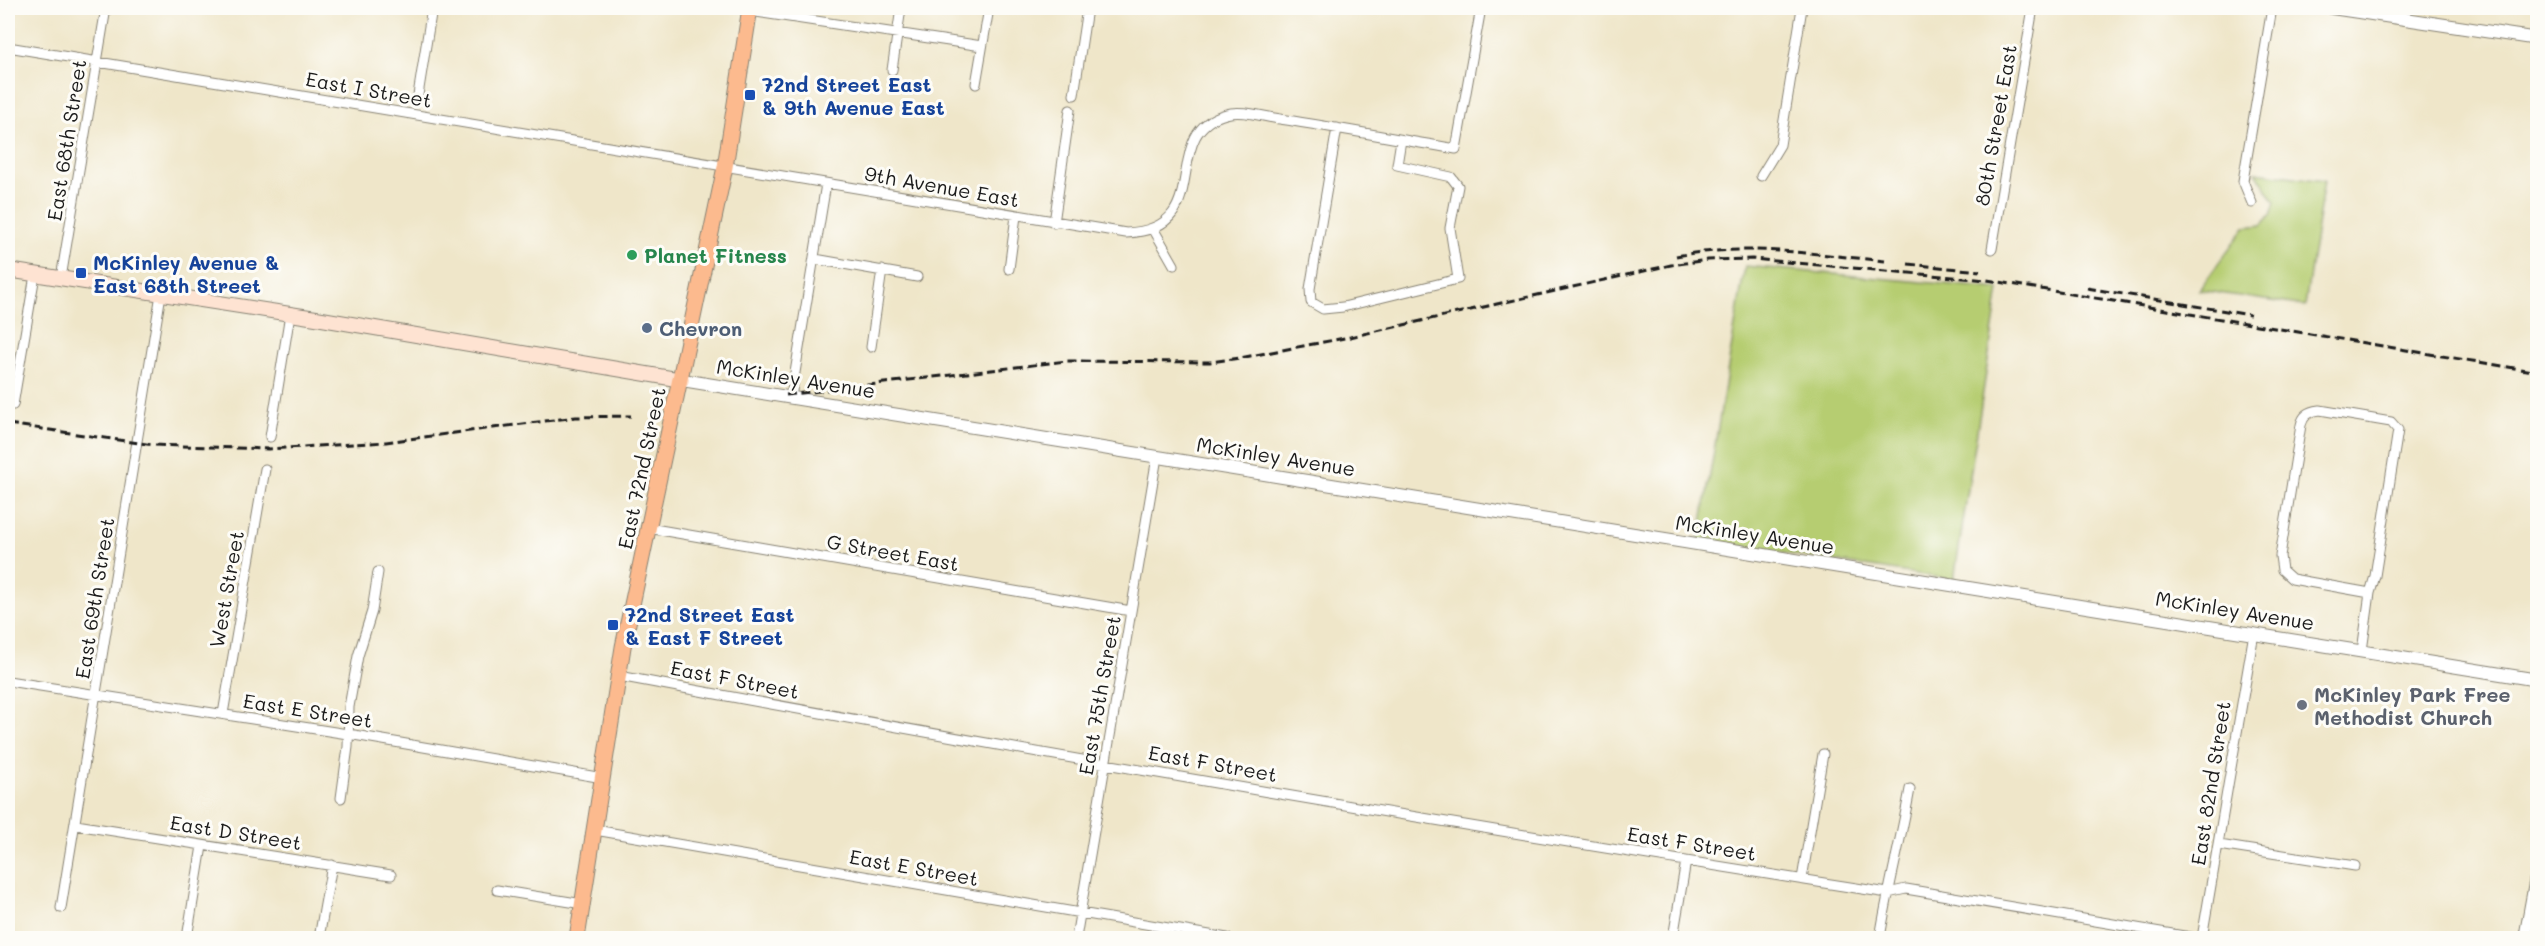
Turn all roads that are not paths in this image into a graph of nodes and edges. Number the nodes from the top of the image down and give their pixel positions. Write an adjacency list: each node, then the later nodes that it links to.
1 (106, 8): 16 (street, East 68th Street)
2 (432, 8): 19 (street)
3 (901, 8): 12 (street)
4 (989, 8): 14 (street)
5 (1084, 8): 20 (street)
6 (1480, 8): 23 (street)
7 (1802, 8): 25 (street)
8 (2033, 8): 31 (street, 80th Street East)
9 (2271, 8): 27 (street)
10 (2332, 8): 13 (street)
11 (749, 9): 12 (street); 24 (main road, East 72nd Street)
12 (897, 33): 14 (street); 17 (street)
13 (2538, 39)
14 (982, 46): 18 (street)
15 (8, 47): 16 (street, East I Street)
16 (97, 62): 24 (street, East I Street); 39 (street, East 68th Street)
17 (892, 70)
18 (976, 84)
19 (418, 95)
20 (1074, 95)
21 (1070, 111): 29 (street)
22 (1337, 128): 23 (street); 23 (street); 30 (street)
23 (1401, 140)
24 (725, 167): 26 (street, 9th Avenue East); 43 (main road, East 72nd Street)
25 (1761, 176)
26 (826, 184): 28 (street, 9th Avenue East); 32 (street)
27 (2253, 203)
28 (1016, 216): 29 (street, 9th Avenue East); 34 (street)
29 (1054, 223): 30 (street, 9th Avenue East)
30 (1154, 230): 33 (street)
31 (1992, 249)
32 (815, 259): 36 (street); 44 (street)
33 (1174, 265)
34 (1009, 269)
35 (8, 270): 37 (main road, McKinley Avenue)
36 (882, 270): 38 (street); 42 (street)
37 (35, 275): 39 (main road, McKinley Avenue); 45 (street)
38 (917, 277)
39 (61, 278): 40 (main road, McKinley Avenue)
40 (161, 294): 41 (main road, McKinley Avenue); 58 (street, East 69th Street)
41 (290, 314): 43 (main road, McKinley Avenue); 46 (street)
42 (871, 347)
43 (682, 380): 44 (street, McKinley Avenue); 49 (main road, East 72nd Street)
44 (791, 397): 47 (street, McKinley Avenue)
45 (13, 405)
46 (270, 437)
47 (1157, 457): 52 (street, East 75th Street); 53 (street, McKinley Avenue)
48 (265, 469): 59 (street, West Street)
49 (648, 528): 52 (street, G Street East); 55 (main road, East 72nd Street)
50 (378, 572): 60 (street)
51 (2370, 593): 51 (street); 54 (street)
52 (1131, 611): 62 (street, East 75th Street)
53 (2254, 633): 54 (street, McKinley Avenue); 68 (street, East 82nd Street)
54 (2362, 651): 56 (street, McKinley Avenue)
55 (619, 676): 62 (street, East F Street); 63 (main road, East 72nd Street)
56 (2538, 680)
57 (8, 681): 58 (street, East E Street)
58 (96, 696): 59 (street, East E Street); 66 (street, East 69th Street)
59 (223, 714): 60 (street, East E Street)
60 (347, 734): 63 (street, East E Street); 65 (street)
61 (1822, 754): 75 (street)
62 (1105, 763): 70 (street, East F Street); 80 (street, East 75th Street)
63 (603, 778): 67 (main road, East 72nd Street)
64 (1910, 789): 77 (street)
65 (341, 798)
66 (76, 825): 69 (street, East D Street); 79 (street, East 69th Street)
67 (595, 830): 78 (main road, East 72nd Street); 80 (street, East E Street)
68 (2219, 844): 72 (street); 89 (street, East 82nd Street)
69 (202, 846): 71 (street, East D Street); 81 (street)
70 (1686, 861): 75 (street, East F Street); 86 (street)
71 (333, 865): 74 (street, East D Street); 82 (street)
72 (2355, 866)
73 (2538, 867): 90 (street)
74 (391, 875)
75 (1802, 879): 77 (street, East F Street)
76 (497, 890): 78 (street)
77 (1888, 892): 87 (street); 88 (street, East F Street)
78 (583, 904): 83 (main road, East 72nd Street)
79 (61, 908)
80 (1080, 914): 84 (street, East 75th Street); 85 (street, East E Street)
81 (187, 939)
82 (320, 939)
83 (577, 939)
84 (1076, 939)
85 (1227, 939)
86 (1673, 939)
87 (1880, 939)
88 (2196, 939)
89 (2202, 939)
90 (2525, 939)

